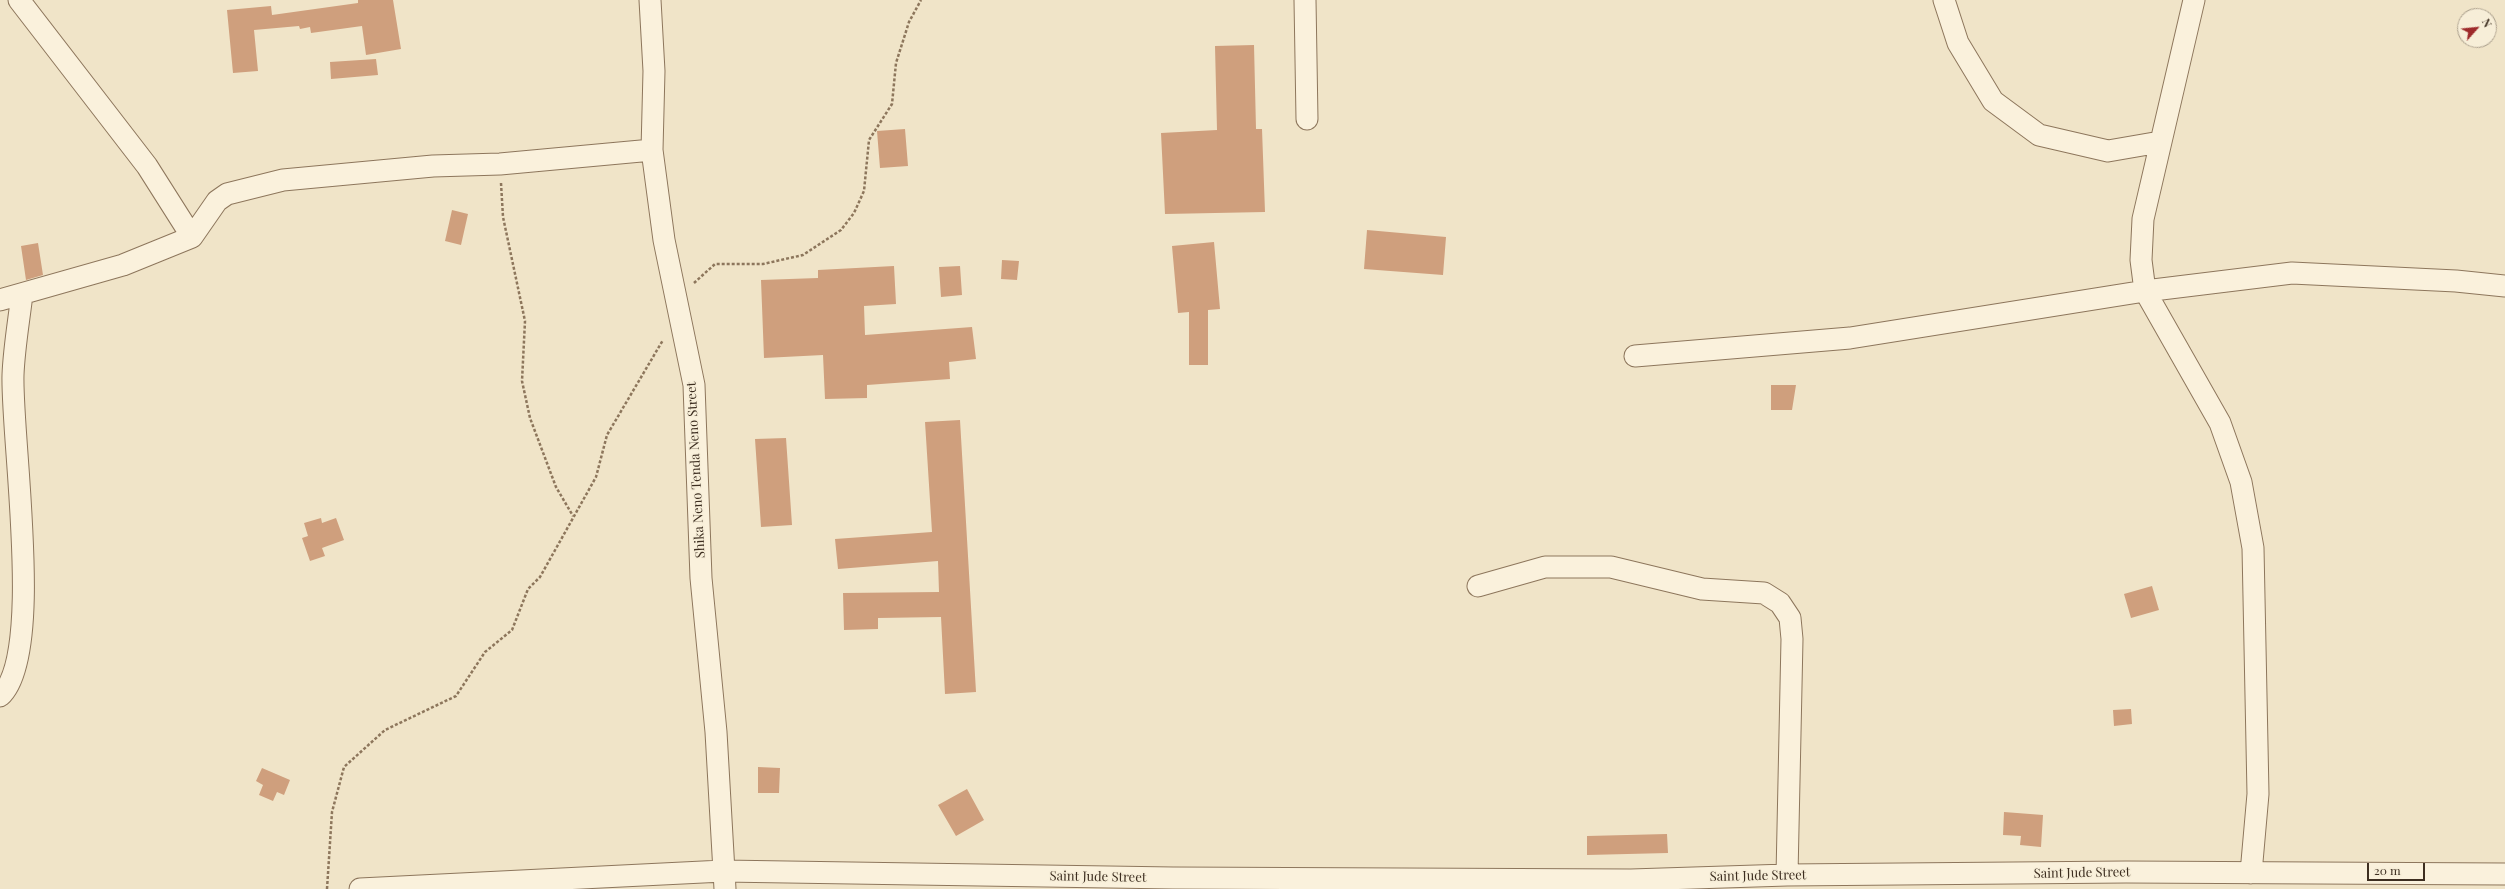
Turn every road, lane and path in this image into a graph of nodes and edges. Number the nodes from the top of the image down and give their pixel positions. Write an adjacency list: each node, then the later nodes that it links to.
1 (19, 0): 11 (street)
2 (650, 0): 9 (street, Shika Neno Tenda Neno Street)
3 (921, 0): 16 (path)
4 (1305, 0): 7 (street)
5 (1944, 0): 8 (street)
6 (2194, 0): 8 (street)
7 (1307, 119)
8 (2160, 142): 13 (street)
9 (652, 150): 10 (street); 16 (street, Shika Neno Tenda Neno Street)
10 (500, 164): 11 (street); 18 (path)
11 (192, 237): 14 (street)
12 (2505, 286): 13 (street)
13 (2145, 291): 17 (street); 21 (street)
14 (22, 294): 15 (street); 20 (street)
15 (0, 300)
16 (679, 314): 18 (path); 24 (street, Shika Neno Tenda Neno Street)
17 (1635, 356)
18 (573, 516): 27 (path)
19 (1478, 586): 23 (street)
20 (0, 696)
21 (2251, 872): 23 (street, Saint Jude Street); 26 (street, Saint Jude Street)
22 (2505, 874): 26 (street, Saint Jude Street)
23 (1787, 875): 25 (street, Saint Jude Street)
24 (724, 880): 25 (street, Saint Jude Street); 28 (street, Saint Jude Street)
25 (954, 882)
26 (2473, 882)
27 (327, 889)
28 (360, 889)

